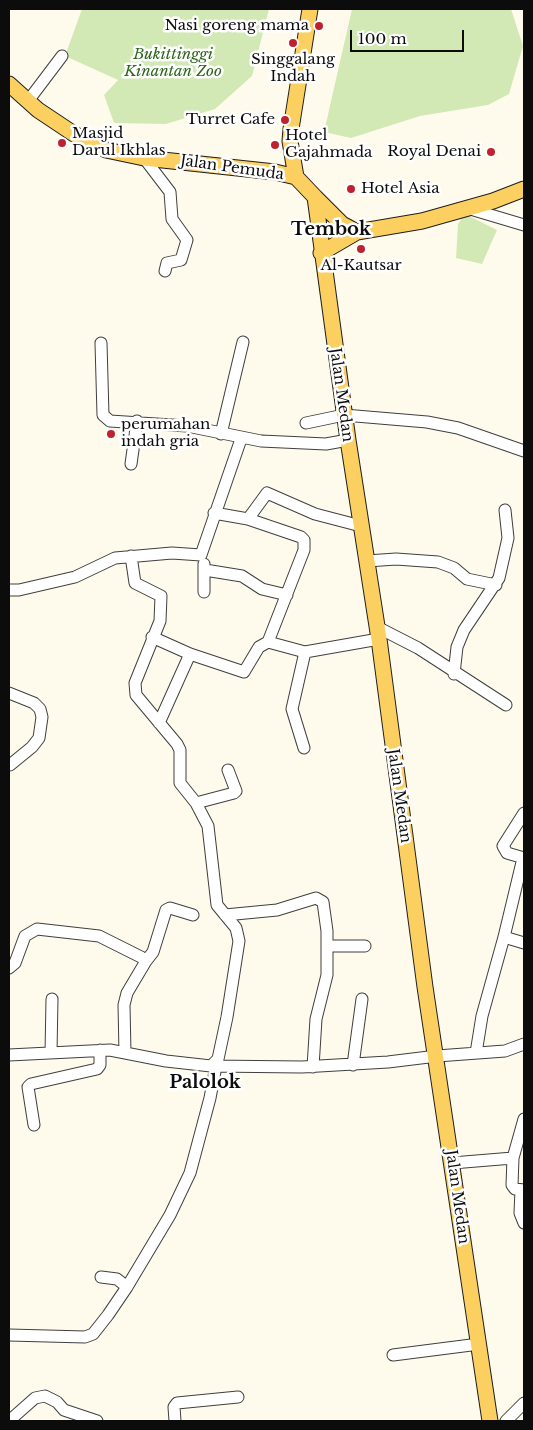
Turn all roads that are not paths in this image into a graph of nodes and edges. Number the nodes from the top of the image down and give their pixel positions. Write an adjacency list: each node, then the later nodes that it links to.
1 (310, 9): 6 (main road)
2 (62, 56): 4 (street)
3 (9, 84): 4 (main road, Jalan Pemuda)
4 (28, 101): 5 (main road, Jalan Pemuda)
5 (144, 158): 6 (main road, Jalan Pemuda); 13 (street)
6 (296, 177): 8 (main road)
7 (524, 189): 9 (main road)
8 (315, 196): 11 (main road); 12 (main road, Jalan Medan)
9 (467, 208): 10 (street); 11 (main road)
10 (524, 225)
11 (357, 232): 12 (main road)
12 (321, 252): 16 (main road, Jalan Medan)
13 (165, 271)
14 (243, 342): 19 (street)
15 (101, 343): 17 (street)
16 (344, 414): 18 (street); 21 (main road, Jalan Medan); 22 (street)
17 (137, 422): 19 (street); 23 (street)
18 (306, 423)
19 (221, 434): 20 (street)
20 (241, 439): 21 (street); 25 (street)
21 (348, 440): 27 (main road, Jalan Medan)
22 (524, 451)
23 (131, 464)
24 (504, 510): 32 (street)
25 (214, 513): 26 (street); 28 (street)
26 (248, 520): 27 (street); 35 (street)
27 (361, 526): 30 (main road, Jalan Medan)
28 (201, 555): 29 (street); 31 (street)
29 (131, 556): 33 (street); 37 (street)
30 (367, 561): 32 (street); 36 (main road, Jalan Medan)
31 (205, 570): 34 (street); 35 (street)
32 (496, 585): 41 (street)
33 (9, 590)
34 (204, 592)
35 (287, 595): 38 (street)
36 (378, 633): 39 (street); 41 (street); 67 (main road, Jalan Medan)
37 (152, 636): 40 (street); 44 (street)
38 (268, 642): 39 (street); 40 (street)
39 (304, 652): 45 (street)
40 (190, 654): 44 (street)
41 (454, 674): 43 (street)
42 (9, 692): 46 (street)
43 (506, 705)
44 (159, 723): 48 (street)
45 (304, 748)
46 (10, 765)
47 (228, 770): 48 (street)
48 (196, 803): 52 (street)
49 (524, 813): 50 (street)
50 (524, 858): 53 (street)
51 (193, 915): 57 (street)
52 (225, 915): 55 (street); 69 (street)
53 (504, 937): 54 (street); 65 (street)
54 (524, 943)
55 (328, 946): 56 (street); 70 (street)
56 (365, 946)
57 (146, 962): 58 (street); 64 (street)
58 (9, 968)
59 (362, 998): 68 (street)
60 (52, 999): 63 (street)
61 (524, 1044): 65 (street)
62 (100, 1050): 63 (street); 64 (street); 72 (street)
63 (51, 1053): 66 (street)
64 (125, 1053): 69 (street)
65 (476, 1053): 67 (street)
66 (9, 1055)
67 (436, 1056): 68 (street); 74 (main road, Jalan Medan)
68 (353, 1065): 70 (street)
69 (213, 1066): 70 (street); 78 (street)
70 (313, 1067)
71 (524, 1120): 73 (street)
72 (34, 1125)
73 (513, 1158): 74 (street); 75 (street)
74 (452, 1163): 80 (main road, Jalan Medan)
75 (523, 1190): 76 (street)
76 (524, 1223)
77 (101, 1277): 78 (street)
78 (127, 1287): 79 (street)
79 (9, 1335)
80 (479, 1344): 81 (street); 87 (main road, Jalan Medan)
81 (393, 1355)
82 (238, 1397): 86 (street)
83 (524, 1403): 88 (street)
84 (9, 1421): 85 (street)
85 (96, 1421)
86 (175, 1421)
87 (490, 1421)
88 (506, 1421)

